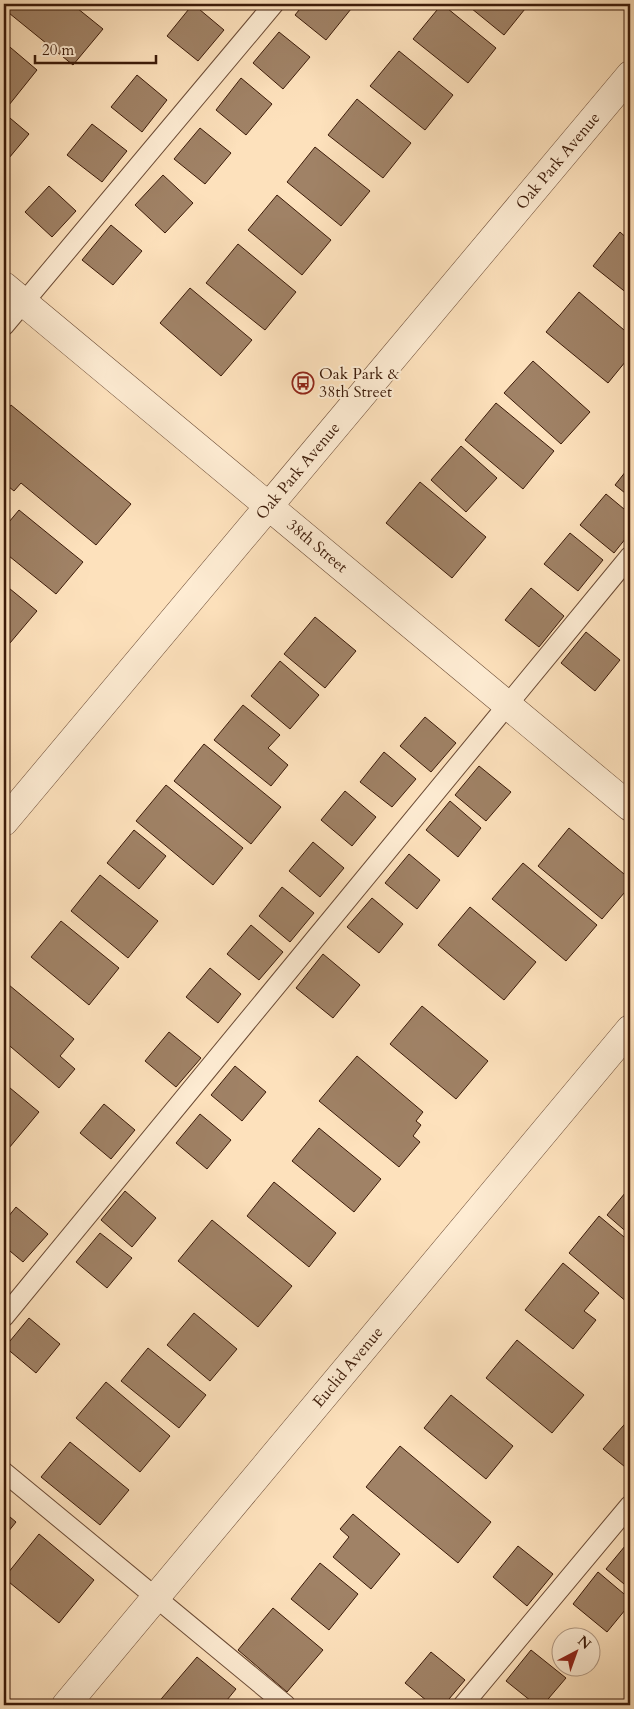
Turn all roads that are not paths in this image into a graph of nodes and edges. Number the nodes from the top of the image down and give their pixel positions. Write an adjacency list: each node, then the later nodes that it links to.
1 (274, 4): 3 (lane)
2 (630, 75): 5 (street, Oak Park Avenue)
3 (14, 294): 4 (lane); 5 (street, 38th Street)
4 (4, 326)
5 (269, 506): 7 (street, 38th Street); 9 (street, Oak Park Avenue)
6 (630, 556): 7 (lane)
7 (508, 705): 8 (street, 38th Street); 11 (lane)
8 (630, 807)
9 (4, 822)
10 (630, 1029): 14 (street, Euclid Avenue)
11 (4, 1317)
12 (4, 1472): 14 (lane)
13 (630, 1505): 17 (lane)
14 (156, 1598): 15 (street, Euclid Avenue); 16 (lane)
15 (66, 1705)
16 (286, 1705)
17 (463, 1705)

